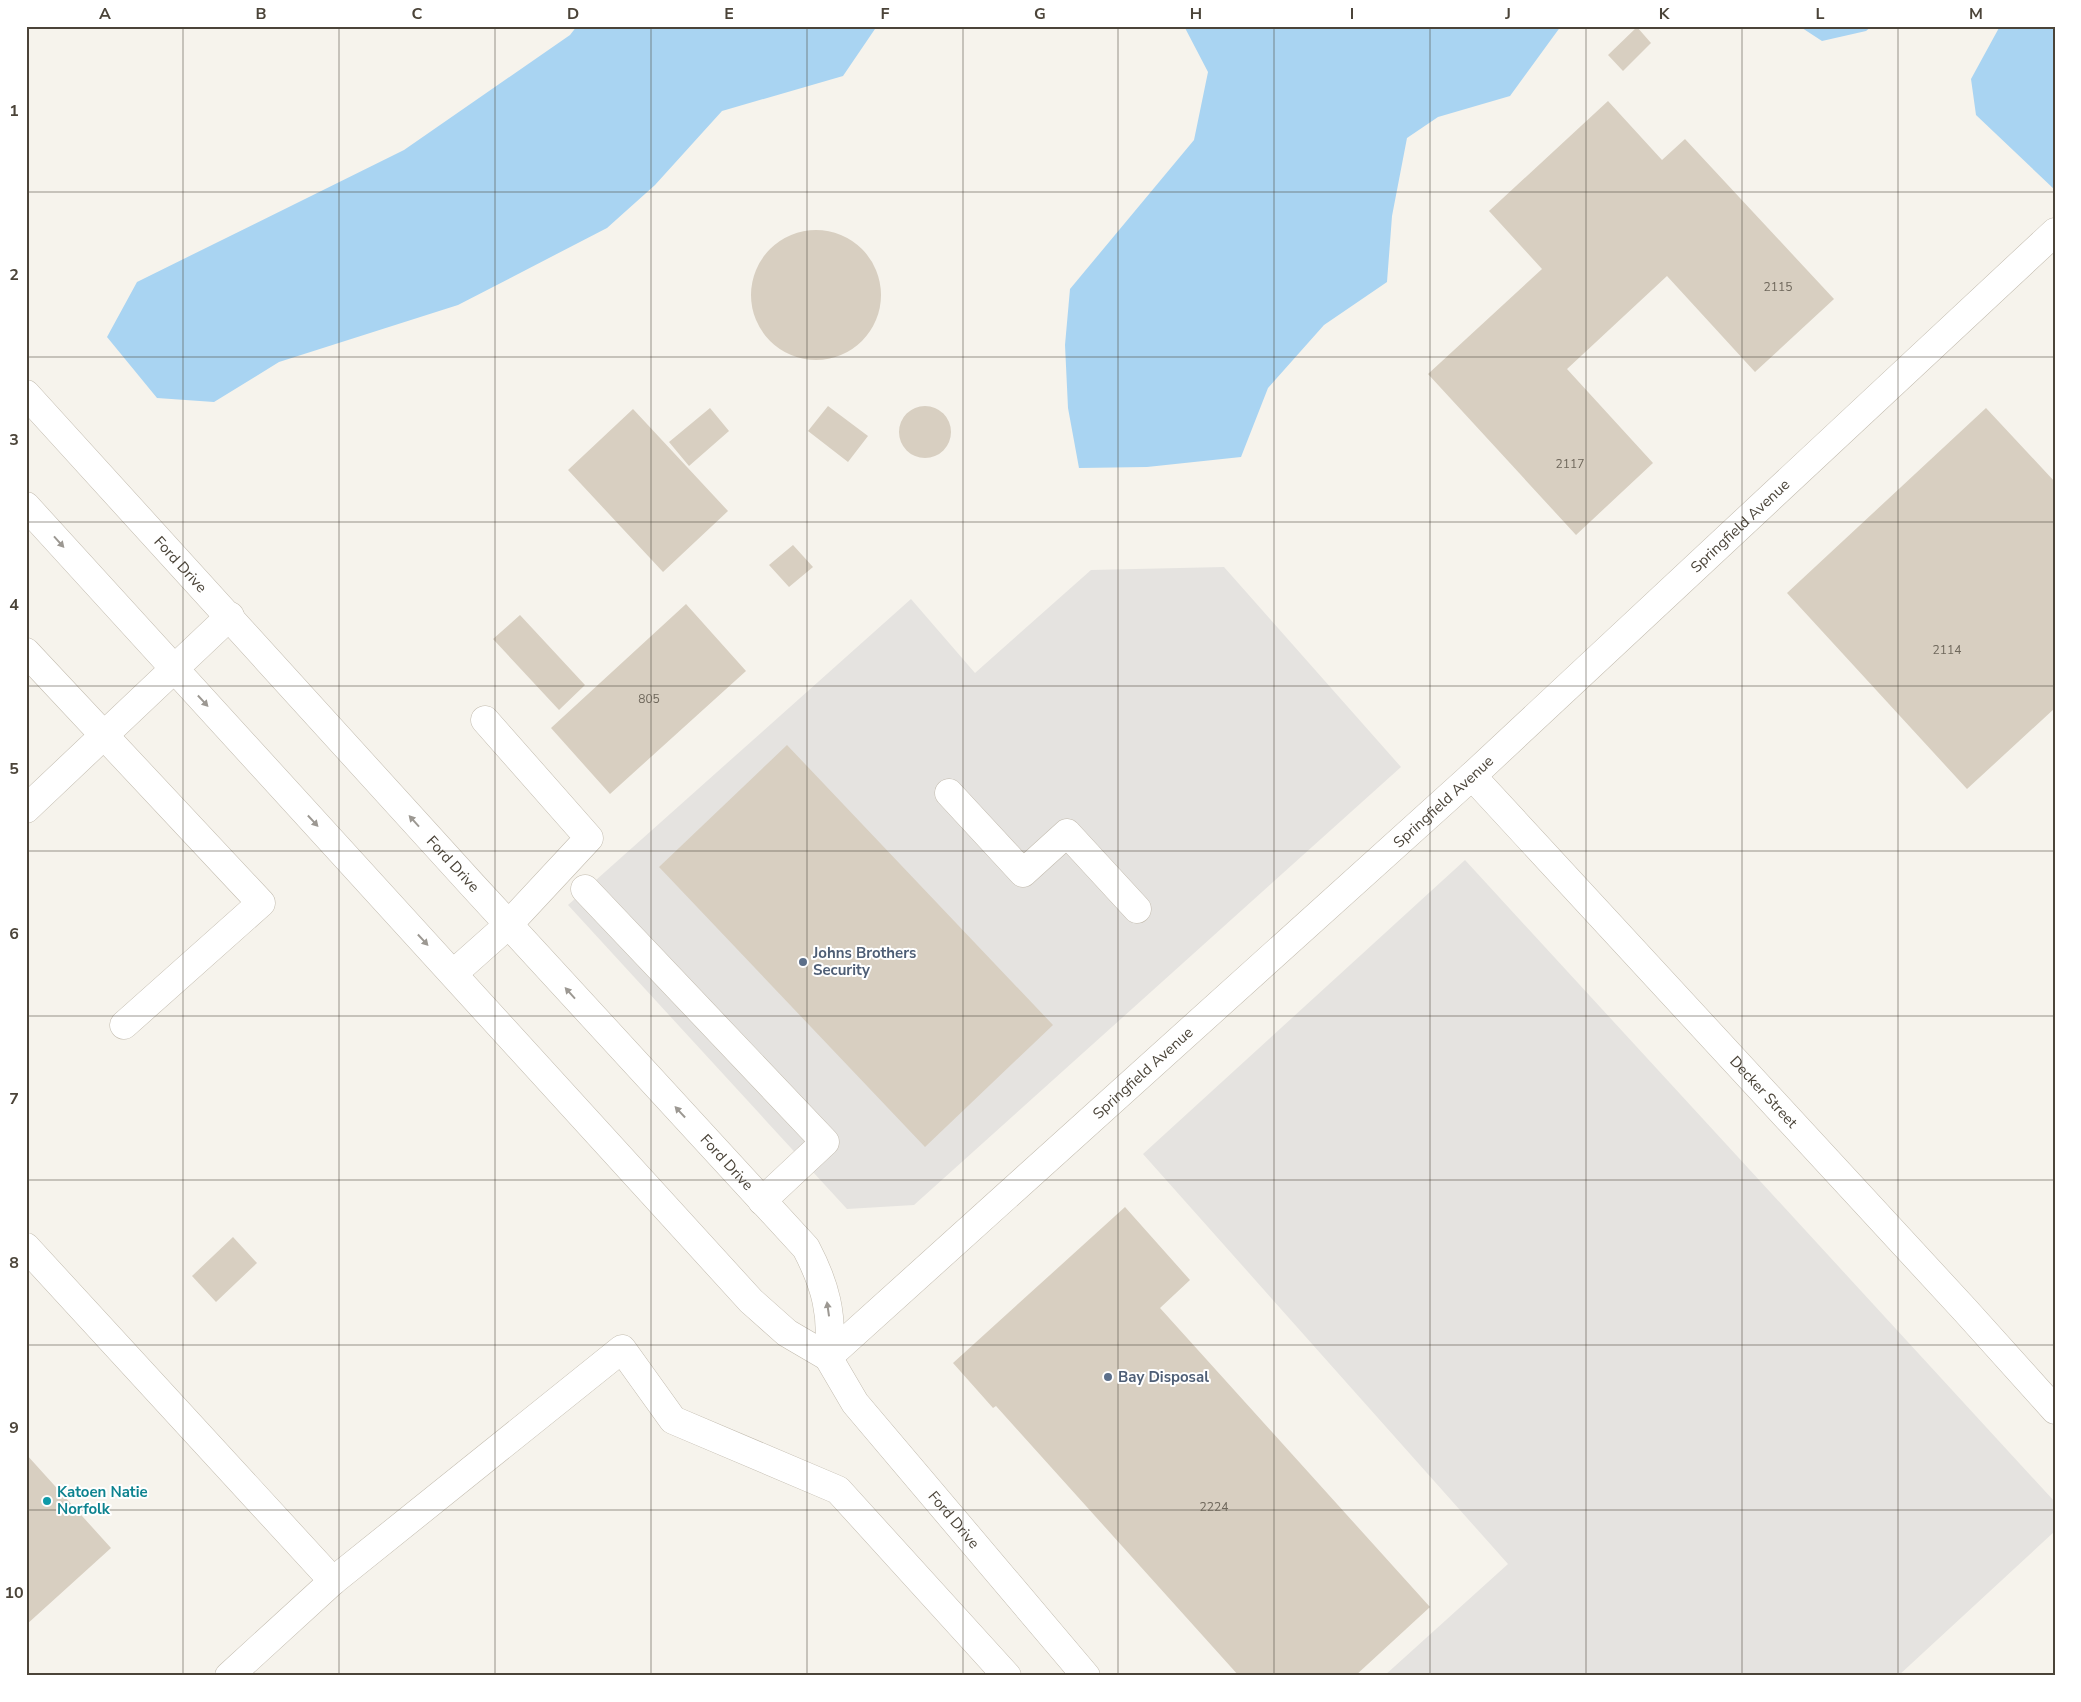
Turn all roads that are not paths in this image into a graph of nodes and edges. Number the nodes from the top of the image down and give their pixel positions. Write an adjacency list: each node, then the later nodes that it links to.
1 (2052, 235): 9 (street, Springfield Avenue)
2 (26, 394): 4 (street, Ford Drive)
3 (26, 506): 6 (street, Ford Drive, one-way to 6)
4 (230, 616): 6 (street); 14 (street, Ford Drive, one-way to 4)
5 (26, 652): 8 (street)
6 (174, 669): 8 (street); 15 (street, Ford Drive, one-way to 15)
7 (485, 720): 14 (street)
8 (105, 734): 11 (street); 16 (street)
9 (1472, 776): 19 (street, Springfield Avenue); 20 (street, Decker Street)
10 (949, 793): 13 (street)
11 (26, 809)
12 (585, 889): 17 (street)
13 (1137, 909)
14 (508, 925): 15 (street); 17 (street, Ford Drive, one-way to 14)
15 (454, 973): 19 (street, Ford Drive)
16 (124, 1025)
17 (762, 1201): 19 (street, Ford Drive, one-way to 17)
18 (26, 1247): 21 (street)
19 (828, 1357): 24 (street, Ford Drive)
20 (2055, 1410)
21 (333, 1581): 22 (street); 23 (street)
22 (229, 1676)
23 (1007, 1676)
24 (1086, 1676)

